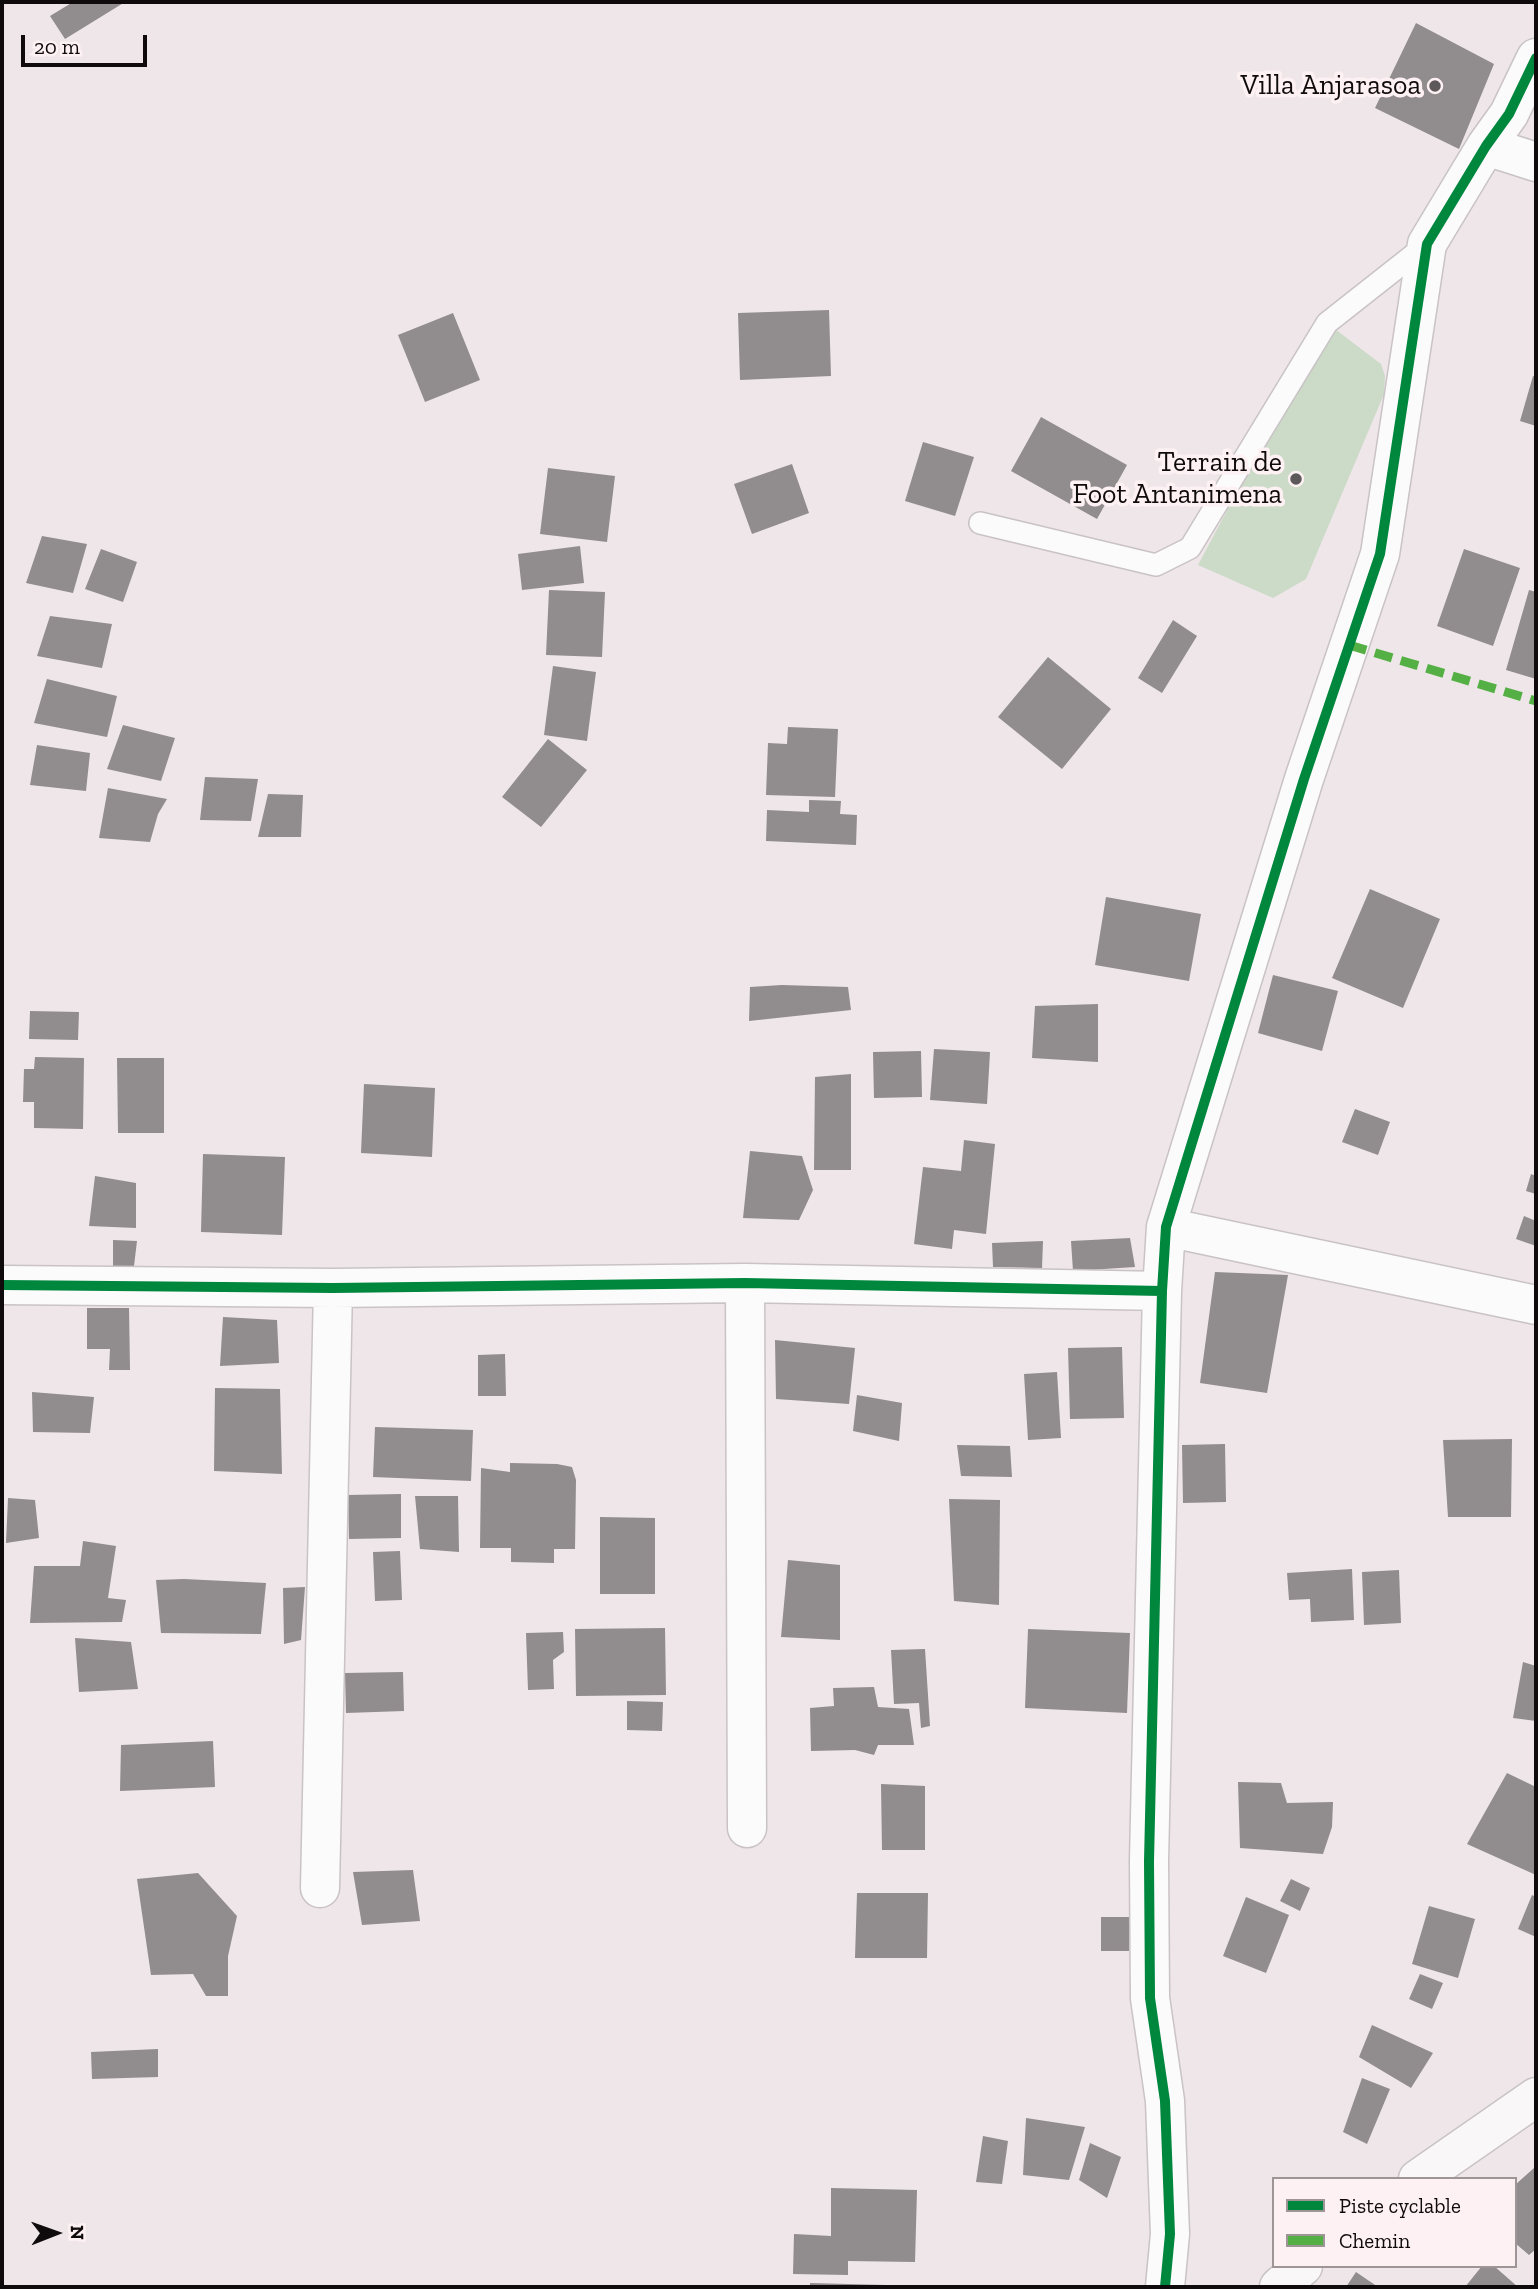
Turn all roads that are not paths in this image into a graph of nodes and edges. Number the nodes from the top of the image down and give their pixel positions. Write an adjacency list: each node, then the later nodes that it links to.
1 (1536, 58): 2 (street)
2 (1486, 146): 3 (street); 4 (street)
3 (1536, 162)
4 (1427, 244): 5 (lane); 6 (street)
5 (980, 523)
6 (1166, 1227): 10 (street); 11 (street)
7 (745, 1283): 9 (street); 10 (street); 12 (street)
8 (2, 1285): 9 (street)
9 (333, 1288): 13 (street)
10 (1162, 1291): 17 (street)
11 (1536, 1305)
12 (747, 1828)
13 (320, 1888)
14 (1536, 2097): 15 (street)
15 (1421, 2177)
16 (1301, 2268): 18 (street)
17 (1166, 2287)
18 (1279, 2287)

